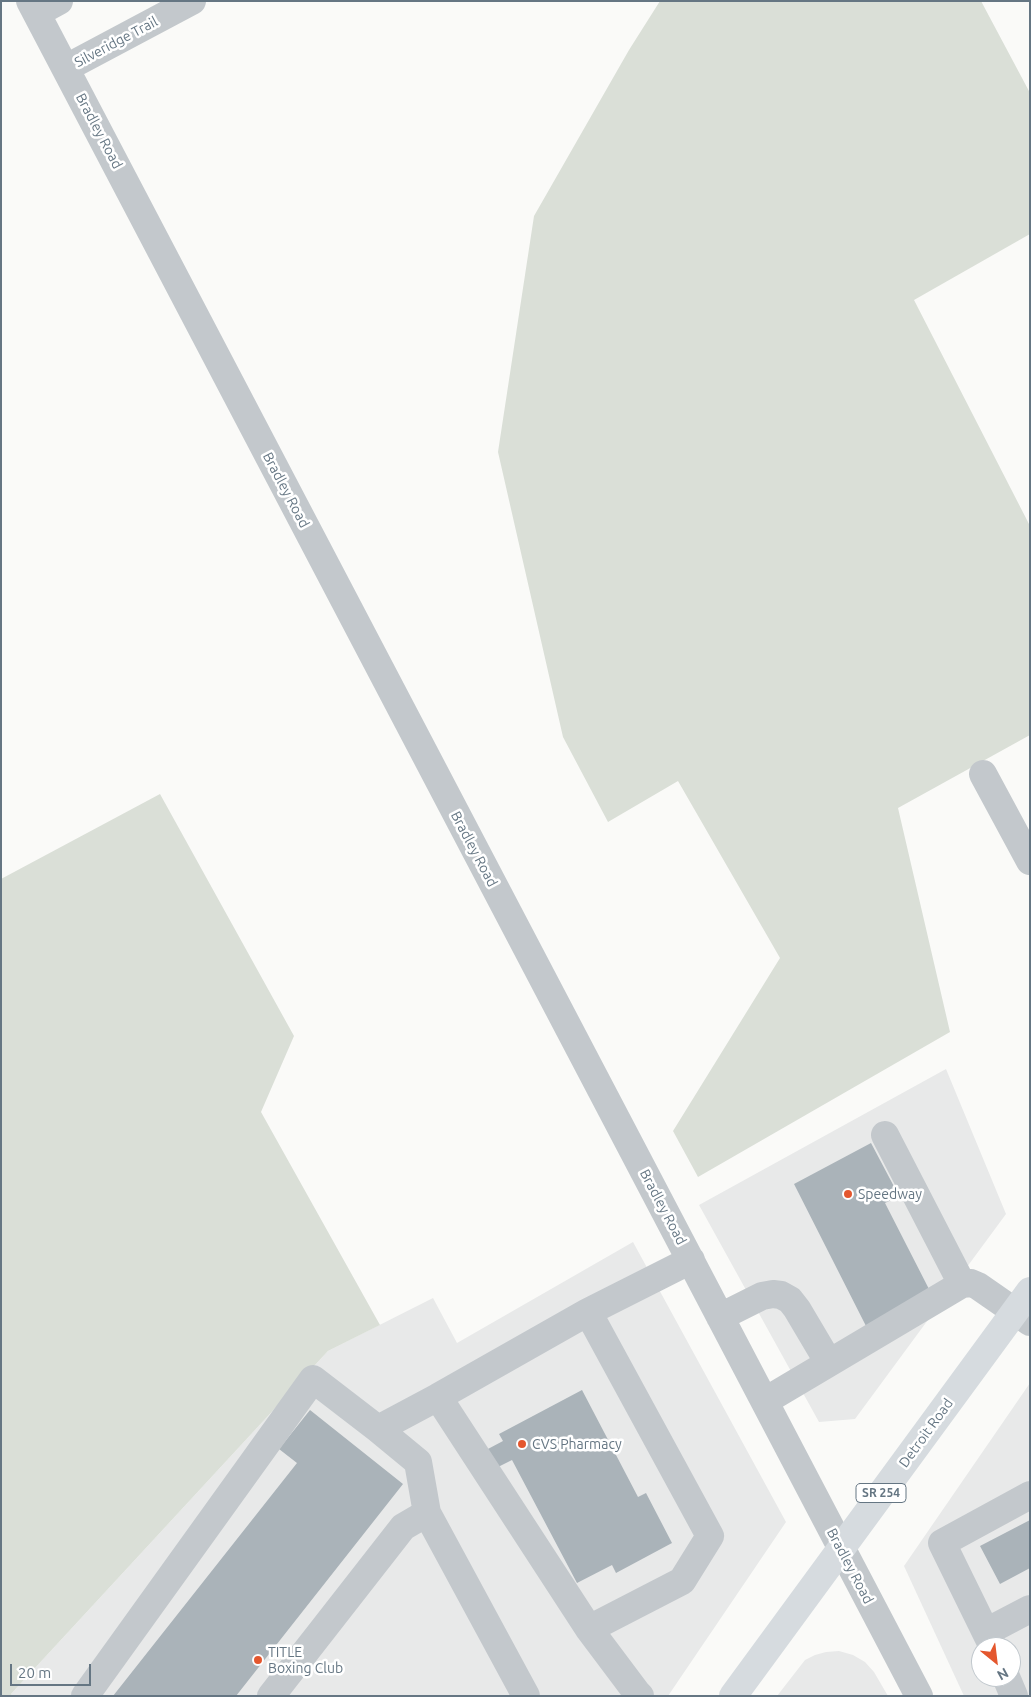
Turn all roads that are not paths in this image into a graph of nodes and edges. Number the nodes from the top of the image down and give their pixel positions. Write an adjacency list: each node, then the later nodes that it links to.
1 (192, 1): 3 (street, Silveridge Trail)
2 (42, 5): 3 (street, Bradley Road)
3 (66, 68): 7 (street, Bradley Road)
4 (983, 774): 5 (street)
5 (1030, 861)
6 (885, 1135): 8 (street)
7 (691, 1260): 10 (street); 11 (street, Bradley Road)
8 (962, 1284): 9 (street); 12 (street)
9 (1025, 1308): 18 (main road, Detroit Road / SR 254)
10 (588, 1312): 13 (street); 20 (street)
11 (720, 1317): 12 (street); 14 (street, Bradley Road)
12 (829, 1363): 14 (street)
13 (438, 1397): 15 (street); 20 (street)
14 (764, 1401): 18 (street, Bradley Road)
15 (378, 1429): 17 (street); 23 (street)
16 (1030, 1495): 21 (street)
17 (427, 1513): 24 (street); 25 (street)
18 (841, 1548): 27 (main road, Detroit Road / SR 254); 28 (street, Bradley Road)
19 (1030, 1609): 22 (street)
20 (589, 1629): 26 (street)
21 (988, 1637)
22 (993, 1637)
23 (85, 1696)
24 (271, 1696)
25 (526, 1696)
26 (640, 1696)
27 (733, 1696)
28 (919, 1696)

